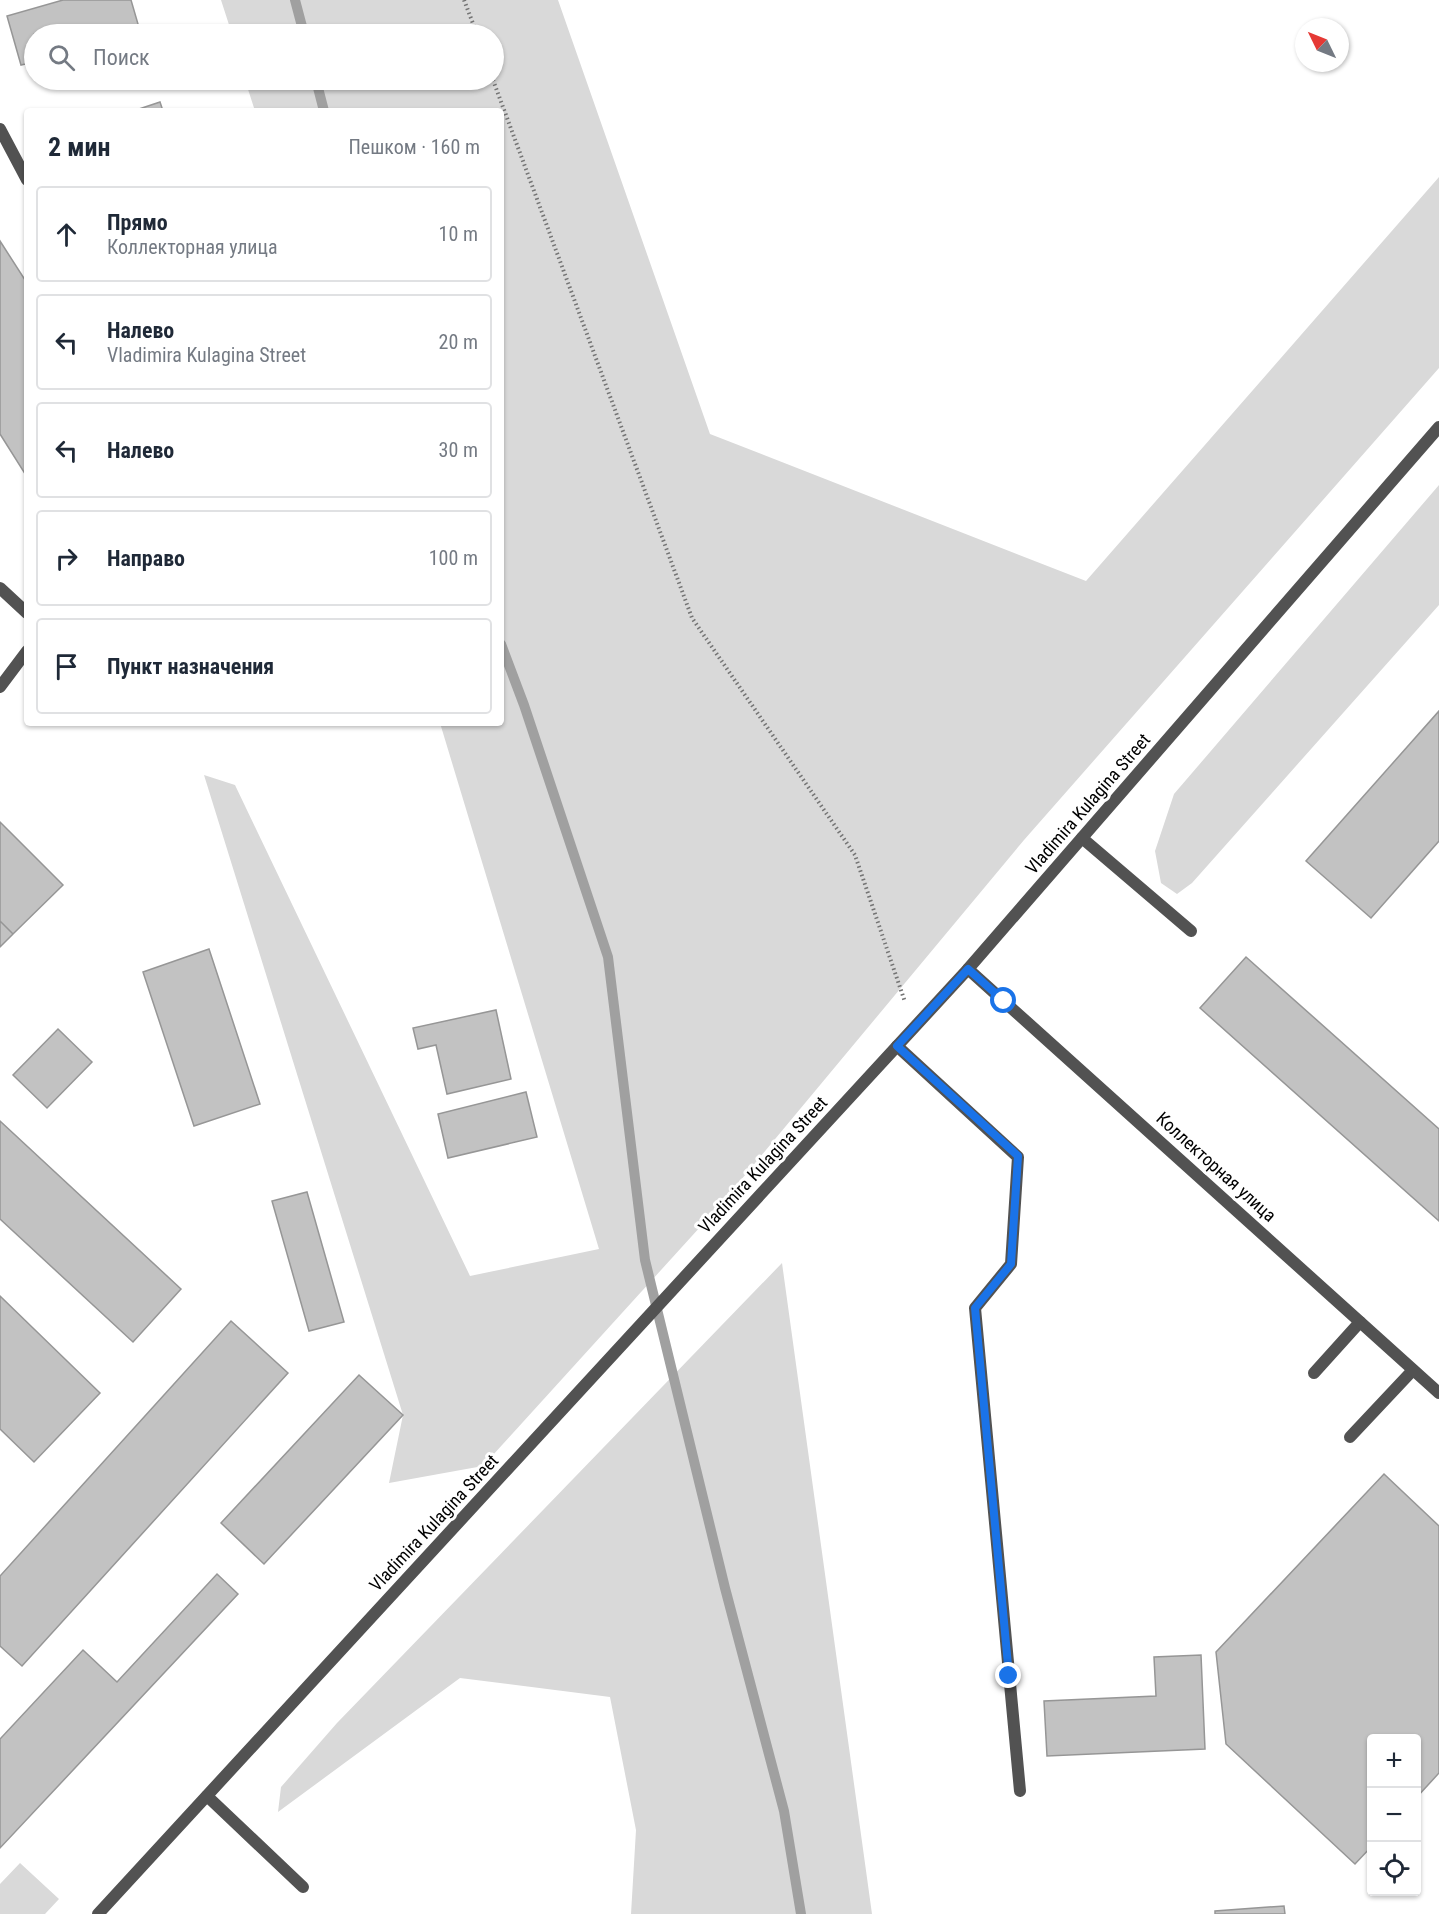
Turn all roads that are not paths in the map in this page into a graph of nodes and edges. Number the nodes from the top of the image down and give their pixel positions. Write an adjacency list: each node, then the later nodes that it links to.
1 (0, 129): 2 (street)
2 (24, 174)
3 (1439, 427): 8 (street, Vladimira Kulagina Street)
4 (0, 588): 5 (street)
5 (24, 610)
6 (24, 655): 7 (street)
7 (0, 687)
8 (1082, 838): 9 (street); 10 (street, Vladimira Kulagina Street)
9 (1191, 931)
10 (968, 969): 11 (street, Vladimira Kulagina Street); 12 (street, Коллекторная улица)
11 (897, 1046): 17 (street); 18 (street, Vladimira Kulagina Street)
12 (1360, 1322): 13 (street, Коллекторная улица); 14 (street)
13 (1413, 1370): 15 (street, Коллекторная улица); 16 (street)
14 (1314, 1373)
15 (1439, 1393)
16 (1350, 1437)
17 (1020, 1791)
18 (207, 1796): 19 (street); 20 (street, Vladimira Kulagina Street)
19 (303, 1887)
20 (98, 1914)

